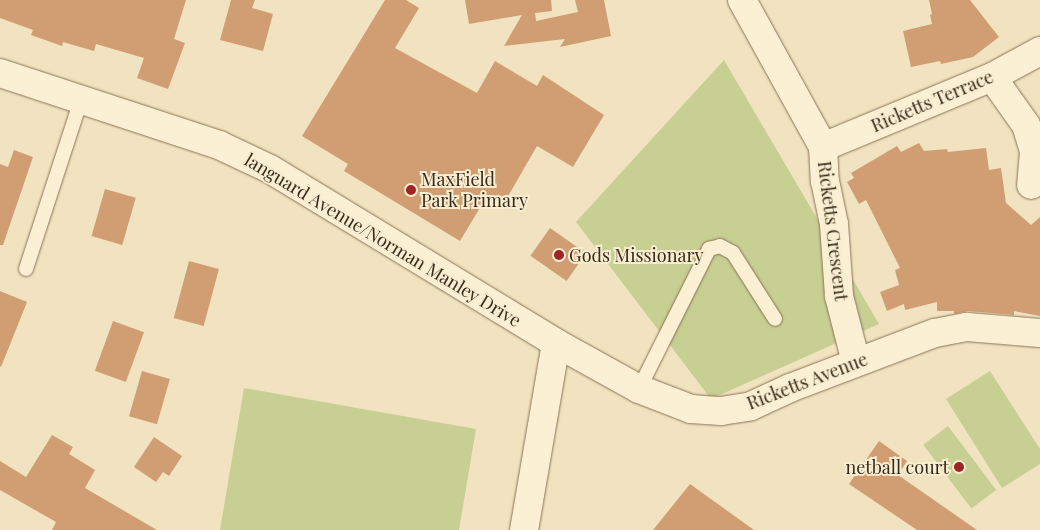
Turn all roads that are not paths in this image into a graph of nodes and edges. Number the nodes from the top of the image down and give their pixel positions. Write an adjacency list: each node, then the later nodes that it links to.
1 (742, 0): 6 (street, Ricketts Crescent)
2 (1040, 51): 4 (street, Ricketts Terrace)
3 (0, 73): 5 (street, languard Avenue/Norman Manley Drive)
4 (992, 77): 6 (street, Ricketts Terrace); 7 (street)
5 (81, 100): 8 (lane); 11 (street, languard Avenue/Norman Manley Drive)
6 (823, 147): 12 (street, Ricketts Crescent)
7 (1031, 184)
8 (26, 268)
9 (775, 319): 13 (lane)
10 (1040, 332): 12 (street, Ricketts Avenue)
11 (556, 343): 13 (street, Ricketts Avenue); 14 (street)
12 (856, 362): 13 (street, Ricketts Avenue)
13 (639, 389)
14 (525, 530)

